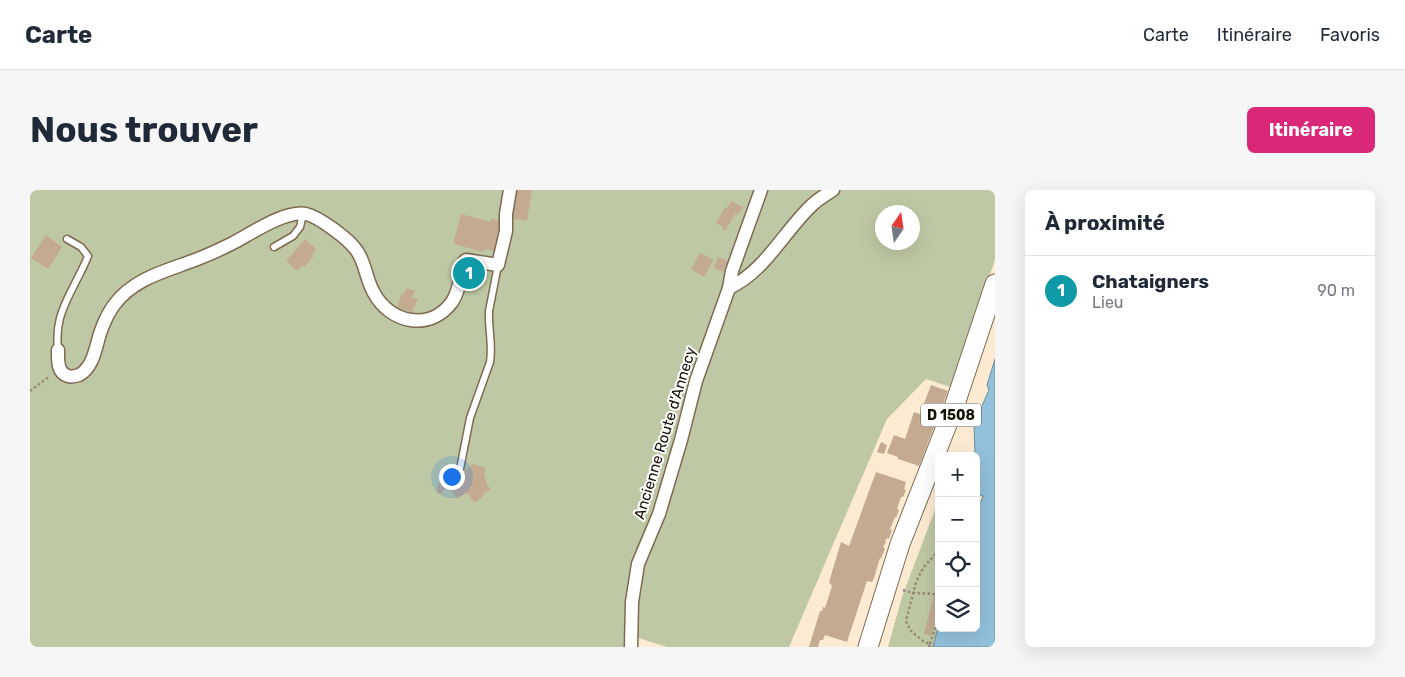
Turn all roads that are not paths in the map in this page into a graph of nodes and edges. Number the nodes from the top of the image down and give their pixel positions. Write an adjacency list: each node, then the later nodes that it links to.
1 (510, 190): 7 (street)
2 (761, 190): 9 (street, Ancienne Route d'Annecy)
3 (833, 190): 9 (street)
4 (303, 214): 6 (lane); 7 (street); 10 (street)
5 (66, 239): 10 (lane)
6 (274, 247)
7 (498, 265): 11 (lane)
8 (995, 284): 13 (main road, D 1508)
9 (729, 288): 12 (street, Ancienne Route d'Annecy)
10 (58, 350)
11 (460, 469)
12 (631, 647)
13 (868, 647)

